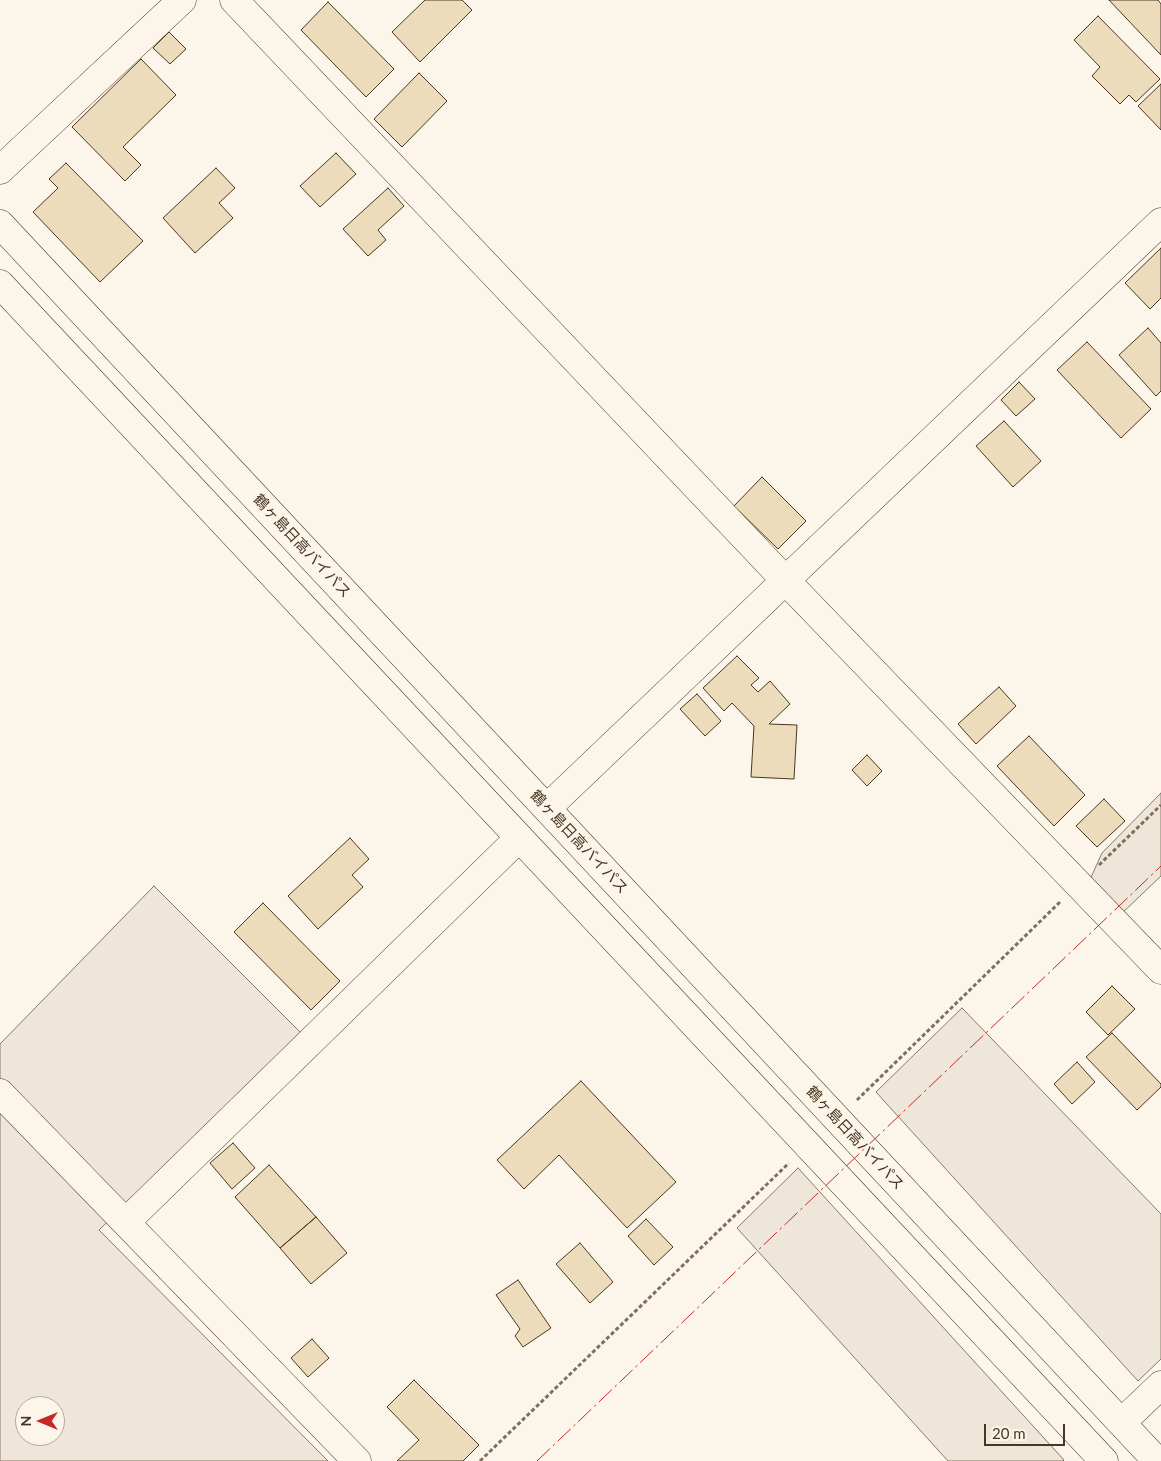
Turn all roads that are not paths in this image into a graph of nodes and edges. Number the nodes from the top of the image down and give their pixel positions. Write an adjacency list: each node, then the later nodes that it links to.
1 (182, 0): 3 (main road)
2 (234, 0): 7 (main road)
3 (0, 170)
4 (1161, 222): 7 (main road)
5 (0, 224): 8 (main road, 鶴ヶ島日高バイパス)
6 (0, 284): 9 (main road)
7 (786, 581): 8 (main road); 10 (main road)
8 (547, 808): 14 (main road, 鶴ヶ島日高バイパス)
9 (519, 838): 12 (main road); 15 (main road)
10 (1161, 970)
11 (0, 1093): 12 (main road)
12 (126, 1222): 16 (main road)
13 (1161, 1385): 14 (main road)
14 (1122, 1422): 17 (main road, 鶴ヶ島日高バイパス)
15 (1094, 1458)
16 (357, 1461)
17 (1157, 1461)

